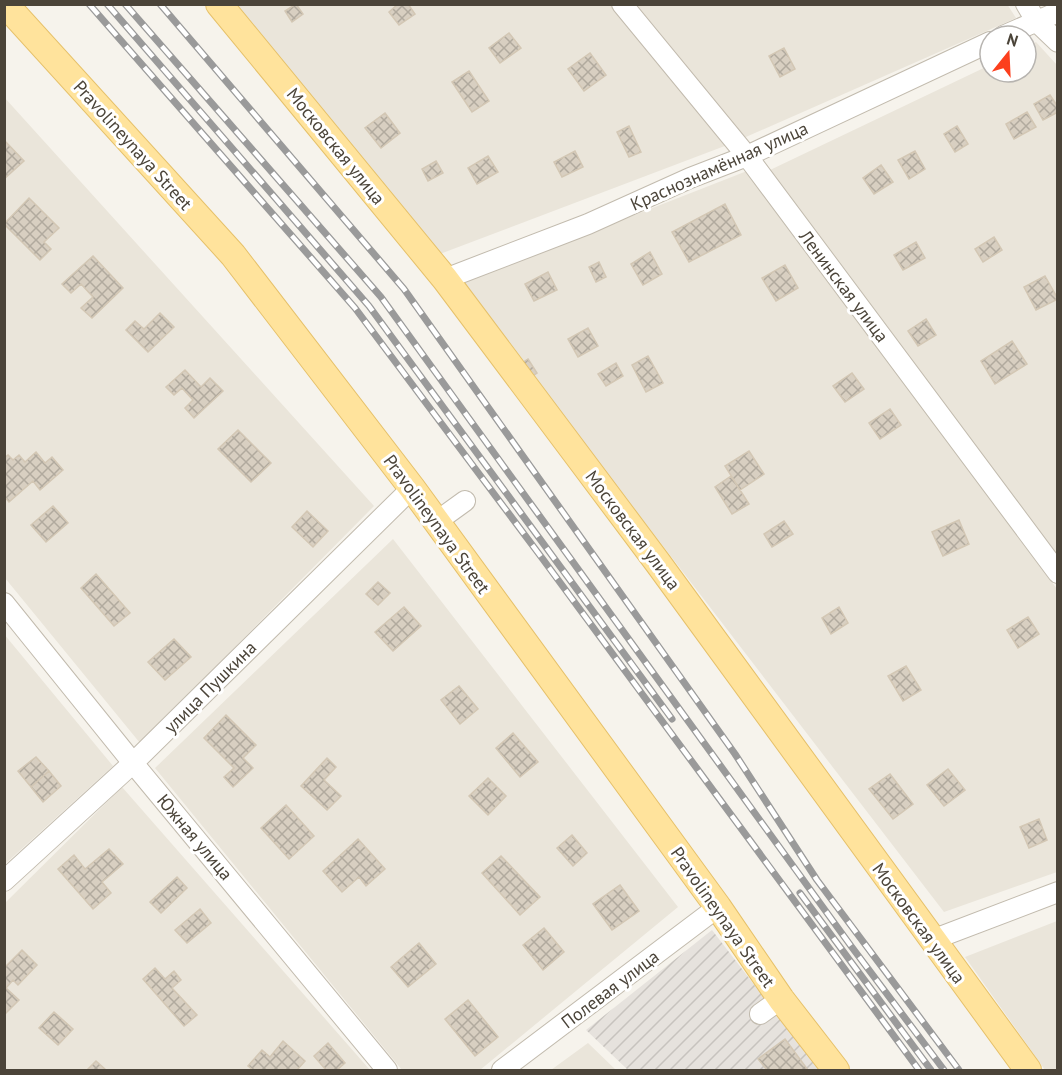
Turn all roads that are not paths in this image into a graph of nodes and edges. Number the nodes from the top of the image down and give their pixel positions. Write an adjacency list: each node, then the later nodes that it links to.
1 (5, 4): 11 (main road, Pravolineynaya Street)
2 (219, 4): 10 (main road, Московская улица)
3 (622, 4): 9 (street, Ленинская улица)
4 (1058, 12): 5 (street)
5 (1031, 13): 6 (street); 7 (street)
6 (1018, 24)
7 (1058, 42)
8 (978, 48): 9 (street, Краснознамённая улица)
9 (747, 156): 10 (street, Краснознамённая улица); 14 (street, Ленинская улица)
10 (445, 279): 20 (main road, Московская улица)
11 (412, 488): 13 (main road, Pravolineynaya Street); 16 (street, улица Пушкина)
12 (465, 501): 13 (street)
13 (436, 522): 19 (main road, Pravolineynaya Street)
14 (1058, 573)
15 (4, 603): 16 (street, Южная улица)
16 (133, 763): 17 (street, улица Пушкина); 23 (street, Южная улица)
17 (4, 881)
18 (1058, 892): 20 (street)
19 (718, 907): 21 (main road, Pravolineynaya Street); 24 (street, Полевая улица)
20 (932, 940): 26 (main road, Московская улица)
21 (781, 999): 22 (street); 25 (main road, Pravolineynaya Street)
22 (760, 1014)
23 (387, 1071)
24 (502, 1071)
25 (836, 1071)
26 (1028, 1071)

